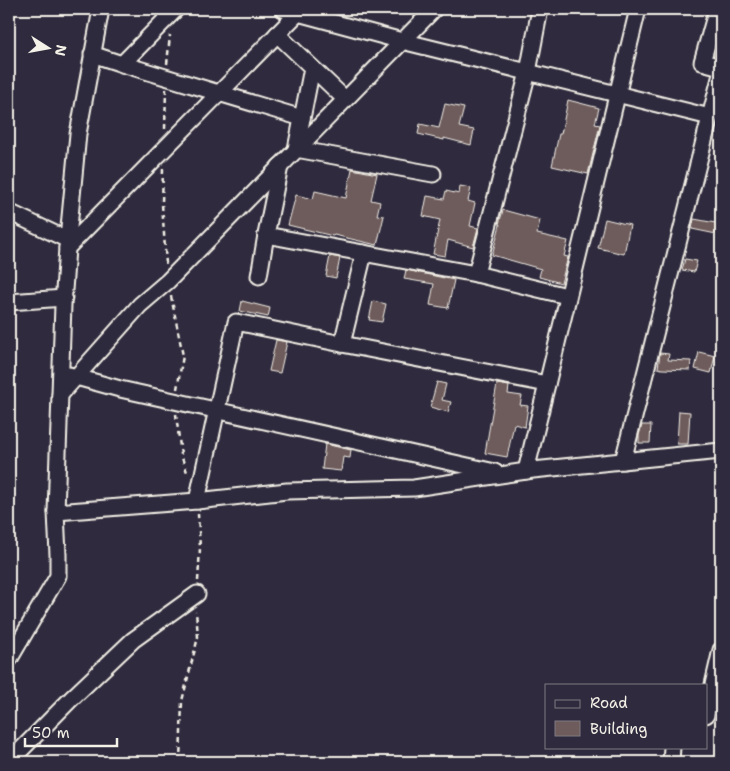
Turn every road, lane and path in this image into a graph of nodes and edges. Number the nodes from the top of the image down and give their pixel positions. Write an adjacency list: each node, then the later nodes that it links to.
1 (101, 9): 11 (street)
2 (176, 9): 12 (street)
3 (434, 9): 10 (street)
4 (540, 9): 15 (street)
5 (638, 9): 19 (street)
6 (717, 9): 13 (street)
7 (294, 10): 9 (street); 10 (street)
8 (170, 32): 17 (path)
9 (277, 34): 14 (street); 18 (street)
10 (402, 41): 15 (street); 20 (street)
11 (92, 54): 12 (street); 29 (street)
12 (122, 64): 17 (street)
13 (721, 67)
14 (312, 68): 20 (street); 22 (street)
15 (528, 72): 19 (street); 31 (street)
16 (721, 74): 21 (street)
17 (167, 77): 18 (street); 23 (path)
18 (219, 93): 22 (street); 23 (street)
19 (617, 94): 21 (street); 34 (street)
20 (345, 99): 24 (street)
21 (710, 117): 45 (street)
22 (302, 118): 24 (street)
23 (164, 148): 29 (street); 33 (path)
24 (296, 149): 25 (street); 26 (street)
25 (280, 166): 28 (street); 33 (street)
26 (433, 174)
27 (9, 212): 29 (street)
28 (266, 235): 30 (street); 32 (street)
29 (67, 244): 35 (street)
30 (364, 253): 31 (street); 37 (street)
31 (476, 274): 34 (street)
32 (259, 276)
33 (168, 281): 39 (street); 42 (path)
34 (567, 296): 40 (street)
35 (64, 298): 36 (street); 38 (street)
36 (9, 302)
37 (342, 344): 40 (street); 43 (street)
38 (61, 372): 39 (street); 41 (street)
39 (76, 377): 41 (street); 42 (street)
40 (546, 384): 46 (street)
41 (60, 395): 49 (street)
42 (175, 402): 43 (street); 48 (path)
43 (216, 411): 47 (street); 48 (street)
44 (721, 451): 45 (street)
45 (623, 461): 46 (street)
46 (526, 471): 47 (street)
47 (503, 474): 48 (street)
48 (197, 501): 49 (street); 50 (path)
49 (56, 512): 52 (street)
50 (197, 594): 55 (street); 56 (path)
51 (721, 650): 53 (street)
52 (9, 660)
53 (708, 706)
54 (672, 748): 57 (street)
55 (9, 762)
56 (180, 762)
57 (670, 762)

